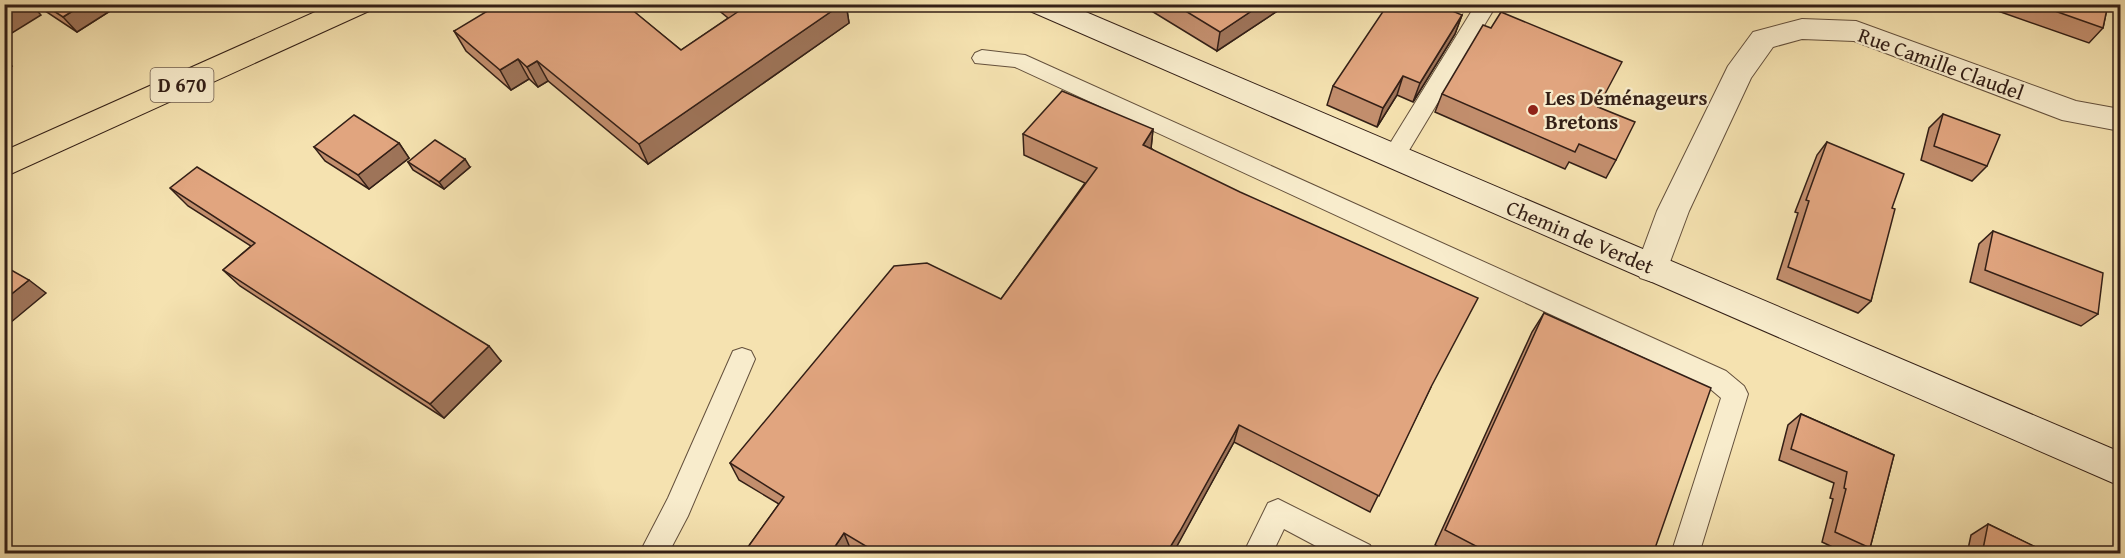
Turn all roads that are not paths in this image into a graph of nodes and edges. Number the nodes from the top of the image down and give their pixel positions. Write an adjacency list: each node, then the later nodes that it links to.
1 (307, 4): 7 (main road, D 670)
2 (358, 4): 9 (main road, D 670)
3 (1040, 4): 8 (street, Chemin de Verdet)
4 (1487, 4): 8 (lane)
5 (982, 58): 16 (lane)
6 (2121, 120): 10 (street, Rue Camille Claudel)
7 (4, 142)
8 (1394, 156): 10 (street, Chemin de Verdet)
9 (4, 165)
10 (1652, 268): 12 (street, Chemin de Verdet)
11 (742, 359): 13 (lane)
12 (2121, 470)
13 (653, 554)
14 (1257, 554): 15 (lane)
15 (1360, 554)
16 (1684, 554)

